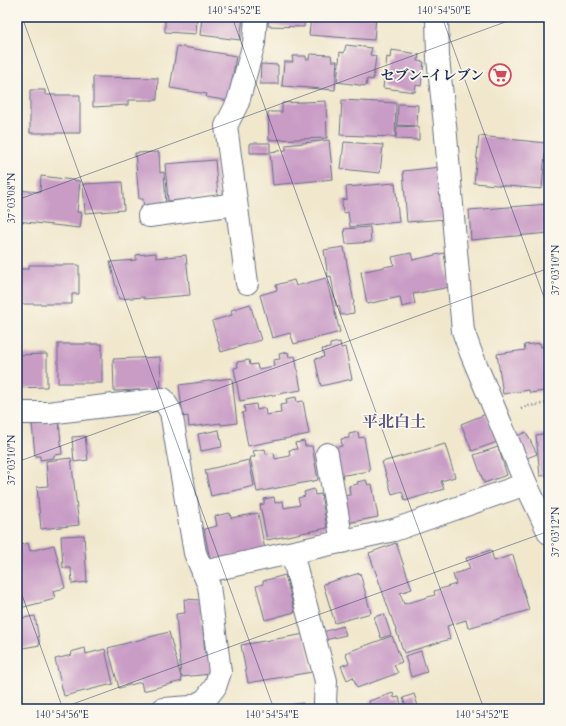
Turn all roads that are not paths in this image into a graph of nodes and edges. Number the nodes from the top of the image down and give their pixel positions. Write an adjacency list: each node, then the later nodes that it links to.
1 (256, 17): 3 (street)
2 (437, 17): 8 (street)
3 (236, 204): 4 (street); 5 (street)
4 (149, 216)
5 (247, 283)
6 (17, 413): 12 (street)
7 (327, 454): 10 (street)
8 (526, 484): 9 (street); 10 (street)
9 (549, 533)
10 (342, 542): 11 (street)
11 (292, 553): 12 (street); 14 (street)
12 (203, 572): 13 (street)
13 (163, 709)
14 (327, 709)

